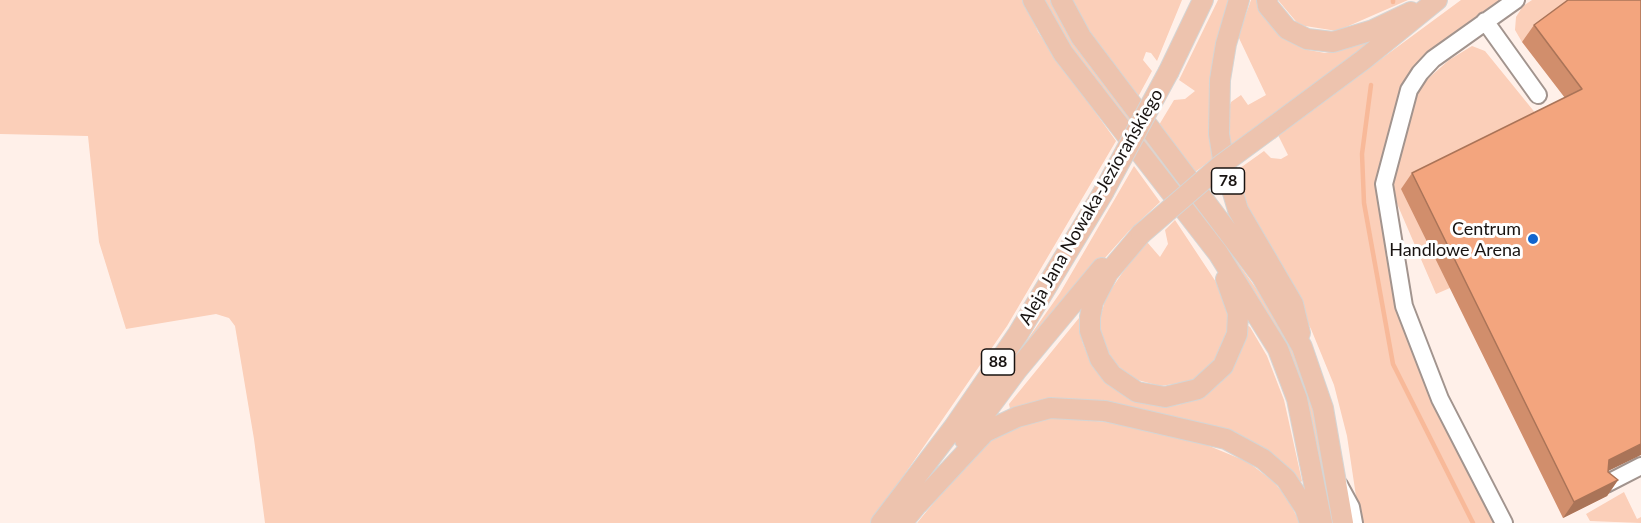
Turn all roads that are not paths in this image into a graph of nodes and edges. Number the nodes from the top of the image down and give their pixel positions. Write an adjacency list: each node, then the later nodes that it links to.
1 (1034, 0): 10 (main road)
2 (1061, 0): 12 (main road)
3 (1203, 0): 17 (main road, Aleja Jana Nowaka-Jeziorańskiego / 88, bridge)
4 (1239, 0): 12 (main road, 78)
5 (1267, 0): 6 (main road)
6 (1436, 0): 11 (main road, bridge)
7 (1516, 0): 8 (lane)
8 (1485, 21): 9 (lane); 23 (lane)
9 (1538, 95)
10 (1183, 210): 11 (main road); 20 (main road)
11 (1141, 234): 16 (main road)
12 (1302, 347): 14 (main road, 78)
13 (1641, 466): 15 (lane)
14 (1337, 481): 21 (main road, 78); 22 (lane)
15 (1606, 484)
16 (918, 504): 18 (main road); 19 (main road)
17 (881, 523)
18 (902, 523)
19 (1310, 523)
20 (1322, 523)
21 (1343, 523)
22 (1354, 523)
23 (1504, 523)

